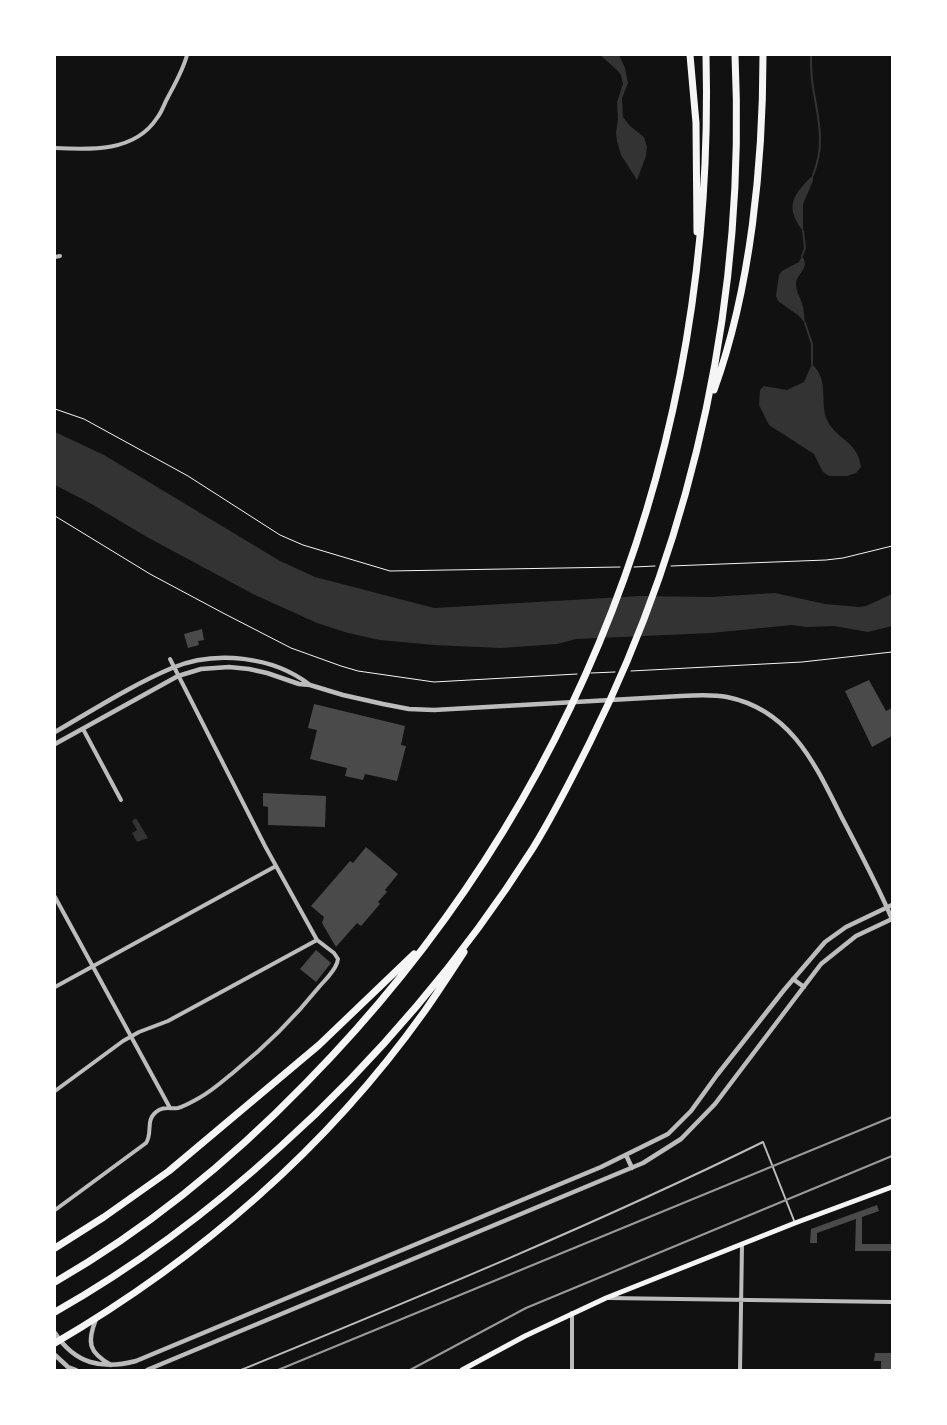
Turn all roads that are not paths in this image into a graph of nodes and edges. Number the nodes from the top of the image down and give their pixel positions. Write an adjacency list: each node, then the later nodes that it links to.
1 (186, 55): 6 (street)
2 (690, 55): 9 (highway)
3 (706, 55): 9 (highway)
4 (735, 55): 10 (highway)
5 (763, 55): 10 (highway)
6 (55, 148)
7 (60, 256): 8 (street)
8 (55, 257)
9 (697, 268): 24 (highway)
10 (706, 414): 21 (highway)
11 (170, 659): 12 (street)
12 (174, 668): 13 (street); 14 (street); 16 (street)
13 (178, 676): 14 (street); 15 (street); 19 (street)
14 (310, 685): 22 (street)
15 (83, 729): 17 (street); 18 (street)
16 (55, 732)
17 (55, 744)
18 (121, 800)
19 (276, 866): 25 (street); 26 (street)
20 (55, 897): 26 (street)
21 (499, 900): 44 (highway); 46 (highway)
22 (890, 907): 23 (street); 27 (street)
23 (892, 919): 29 (street)
24 (436, 932): 39 (highway); 40 (highway)
25 (317, 940): 30 (street); 32 (street)
26 (93, 966): 28 (street); 30 (street)
27 (793, 979): 29 (street); 33 (street)
28 (55, 987)
29 (804, 987): 34 (street)
30 (131, 1037): 31 (street); 32 (street)
31 (55, 1091)
32 (170, 1108): 36 (street)
33 (626, 1155): 34 (street); 50 (street)
34 (632, 1168): 52 (street)
35 (892, 1187): 37 (main road)
36 (55, 1210)
37 (795, 1223): 38 (main road); 53 (lane)
38 (742, 1245): 41 (main road); 42 (street)
39 (55, 1248)
40 (55, 1282)
41 (606, 1298): 42 (street); 45 (main road)
42 (742, 1300): 43 (street); 56 (street)
43 (892, 1302)
44 (55, 1312)
45 (572, 1313): 54 (main road); 55 (street)
46 (96, 1319): 48 (highway); 50 (street)
47 (55, 1332): 48 (street)
48 (58, 1342): 50 (street)
49 (55, 1355): 51 (street)
50 (113, 1365)
51 (76, 1370)
52 (147, 1370)
53 (241, 1370)
54 (462, 1370)
55 (572, 1370)
56 (740, 1370)

